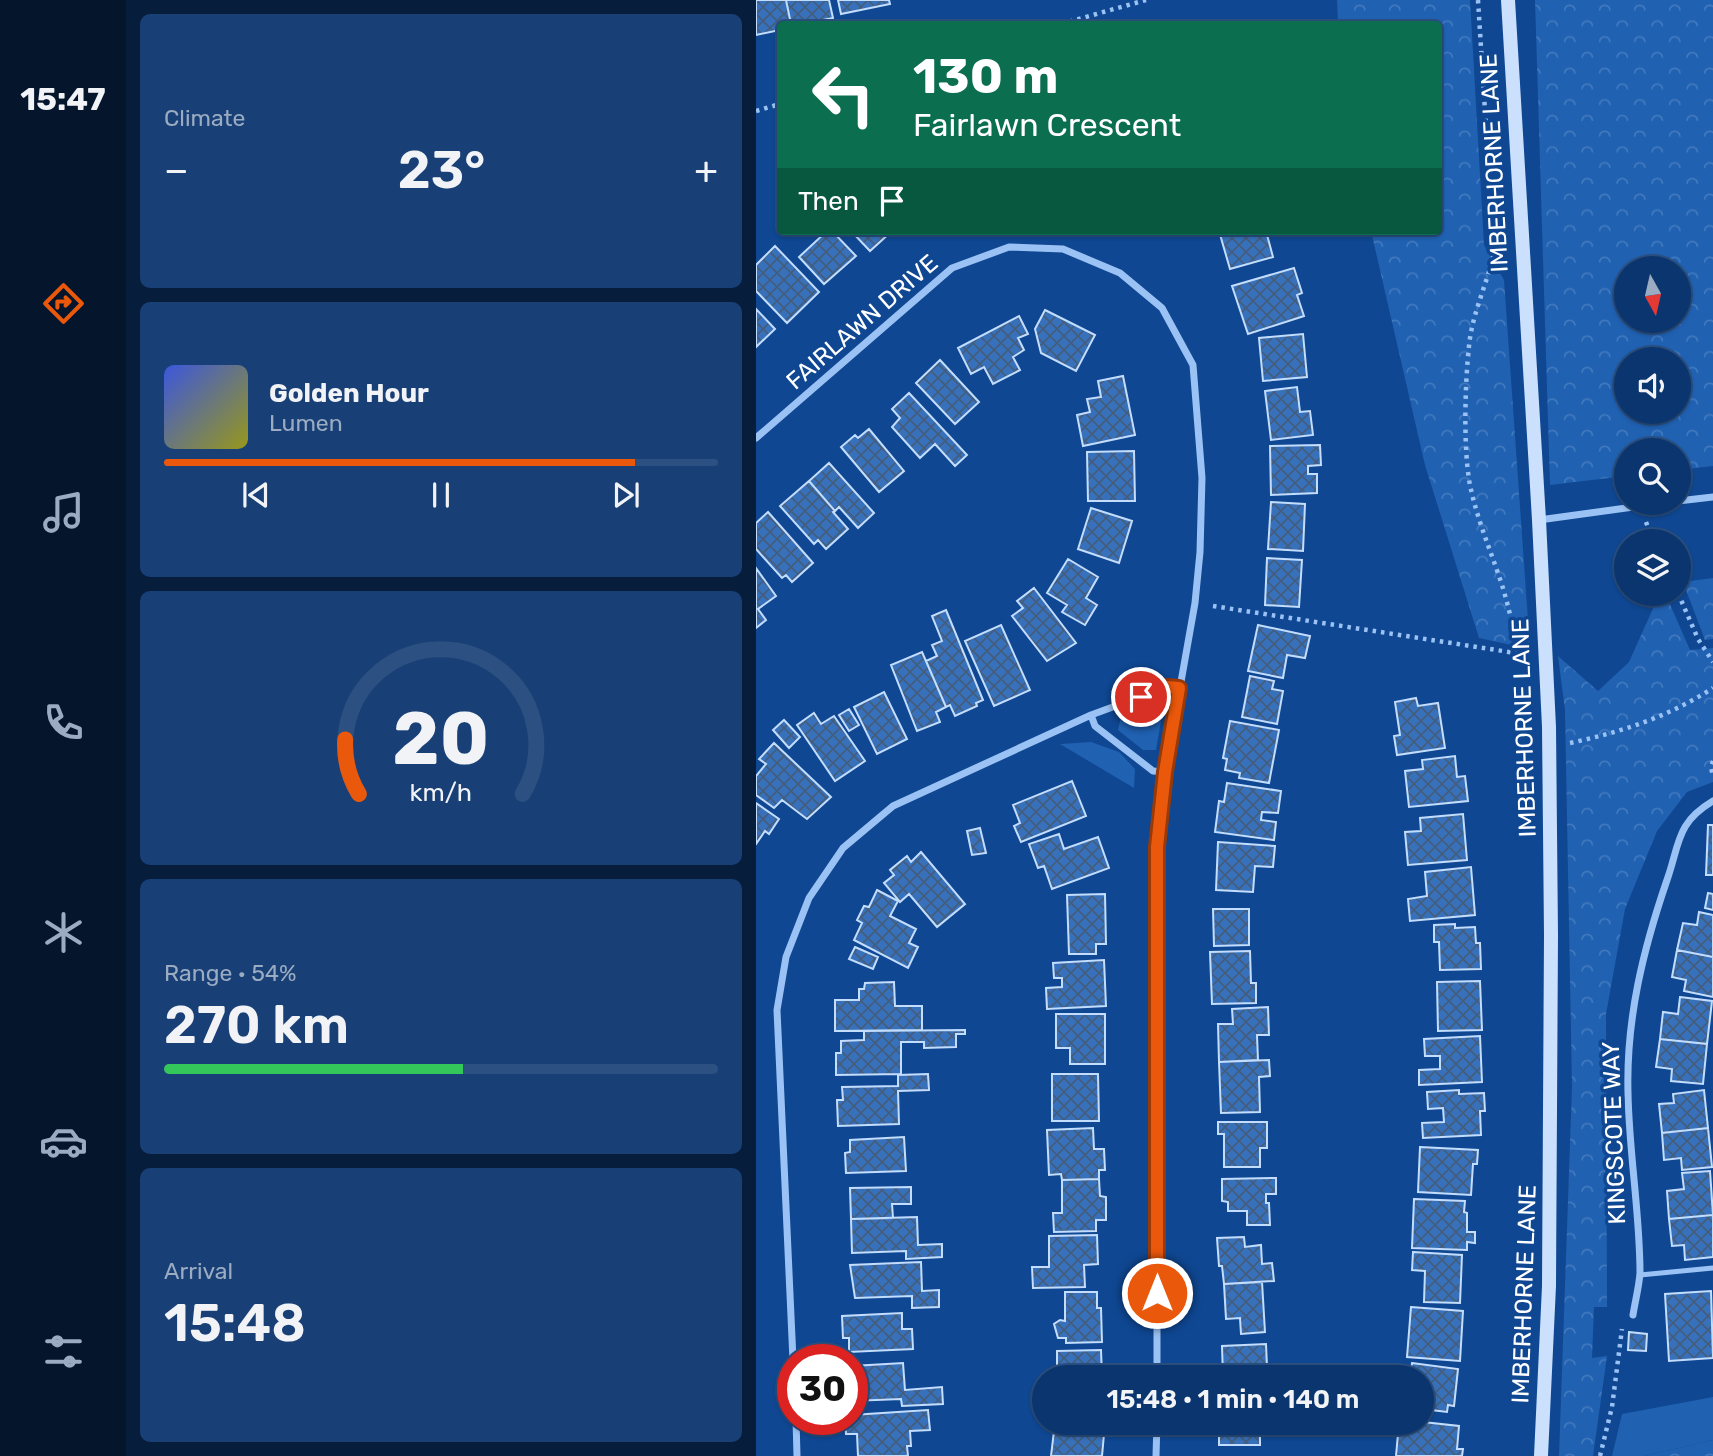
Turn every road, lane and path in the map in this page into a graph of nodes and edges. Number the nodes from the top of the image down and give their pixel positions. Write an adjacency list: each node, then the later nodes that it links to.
1 (1146, 0): 4 (path)
2 (1478, 0): 15 (path)
3 (1508, 0): 11 (street, IMBERHORNE LANE)
4 (1072, 21)
5 (777, 105): 6 (path)
6 (756, 111)
7 (756, 438): 12 (street, FAIRLAWN DRIVE)
8 (1713, 497): 9 (street)
9 (1691, 500)
10 (1614, 510): 11 (street)
11 (1539, 520): 14 (street, IMBERHORNE LANE)
12 (1195, 603): 15 (path); 17 (street, FAIRLAWN DRIVE)
13 (1684, 606): 16 (path)
14 (1546, 652): 15 (path); 20 (street, IMBERHORNE LANE)
15 (1521, 654)
16 (1713, 662)
17 (1179, 688): 19 (street); 22 (street, FAIRLAWN DRIVE)
18 (1713, 688): 20 (path)
19 (1091, 715): 22 (street); 28 (street)
20 (1549, 749): 34 (street, IMBERHORNE LANE)
21 (1713, 761): 23 (path)
22 (1165, 772): 29 (street, FAIRLAWN DRIVE)
23 (1713, 776)
24 (1713, 801): 26 (street, KINGSCOTE WAY)
25 (1713, 1268): 26 (lane)
26 (1640, 1275): 27 (street, KINGSCOTE WAY)
27 (1633, 1315): 35 (path)
28 (792, 1344)
29 (1157, 1365)
30 (796, 1435): 32 (street)
31 (1157, 1435): 33 (street)
32 (797, 1456)
33 (1156, 1456)
34 (1541, 1456)
35 (1600, 1456)

